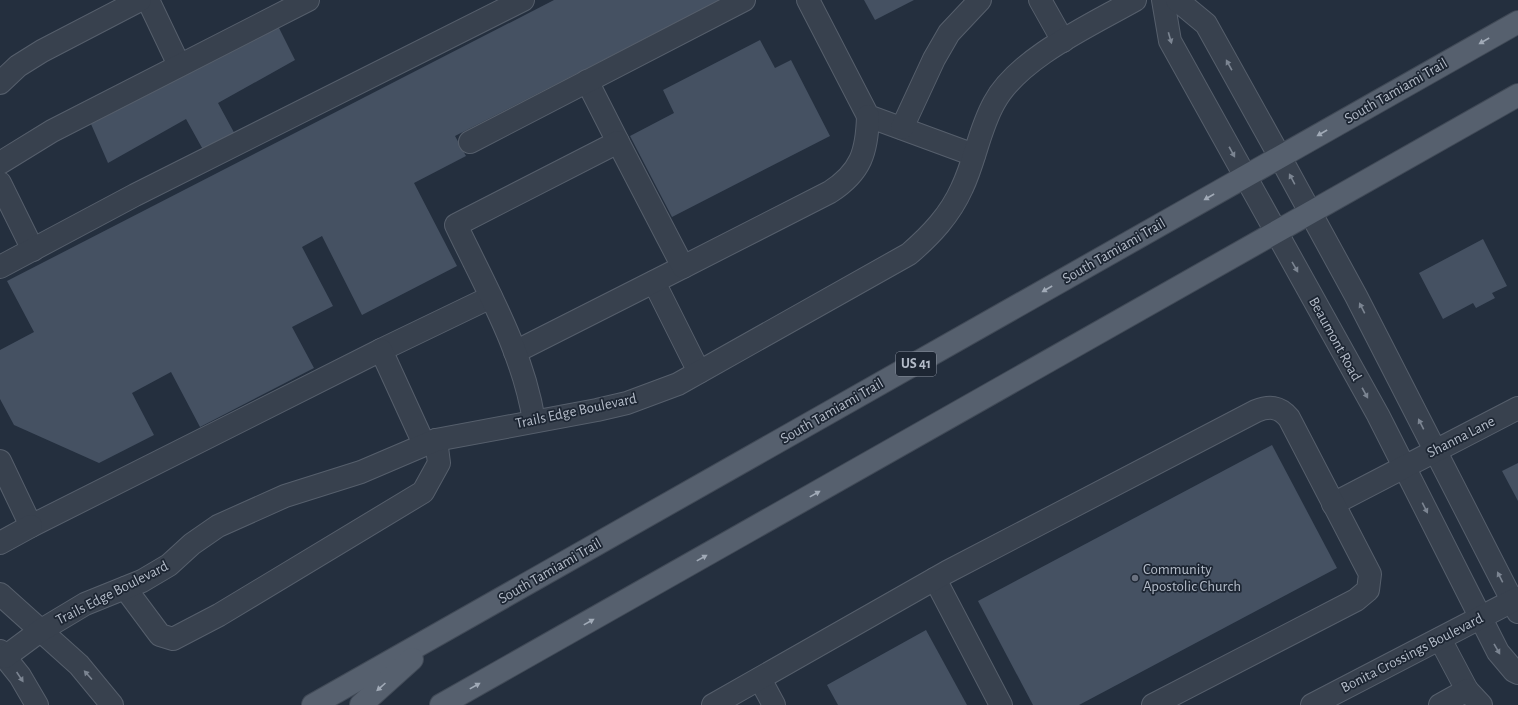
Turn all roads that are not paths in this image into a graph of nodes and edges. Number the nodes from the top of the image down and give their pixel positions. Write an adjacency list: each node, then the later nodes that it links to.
1 (140, 0): 16 (street)
2 (148, 0): 14 (street)
3 (308, 0): 14 (street)
4 (523, 0): 29 (street)
5 (744, 0): 15 (street)
6 (808, 0): 18 (street)
7 (980, 0): 19 (street)
8 (1040, 0): 13 (street)
9 (1135, 0): 13 (street, Trails Edge Boulevard)
10 (1162, 0): 25 (street, Beaumont Road, one-way to 25)
11 (1177, 0): 23 (street, one-way to 11)
12 (1518, 22): 23 (main road, South Tamiami Trail / US 41, one-way to 23)
13 (1063, 42): 22 (street, Trails Edge Boulevard)
14 (179, 65): 24 (street)
15 (587, 81): 20 (street); 21 (street)
16 (0, 83)
17 (1518, 95): 27 (main road)
18 (868, 116): 19 (street); 31 (street)
19 (902, 128): 22 (street)
20 (470, 142)
21 (618, 142): 31 (street); 33 (street)
22 (974, 154): 36 (street, Trails Edge Boulevard)
23 (1280, 157): 25 (main road, South Tamiami Trail / US 41); 27 (street, one-way to 23)
24 (0, 163)
25 (1245, 177): 28 (street, Beaumont Road); 52 (main road, South Tamiami Trail / US 41, one-way to 52)
26 (0, 183): 29 (street)
27 (1311, 213): 28 (main road); 40 (street, one-way to 27)
28 (1276, 233): 42 (street, Beaumont Road, one-way to 42); 63 (main road, one-way to 28)
29 (33, 250): 30 (street)
30 (0, 267)
31 (683, 267): 32 (street)
32 (654, 282): 35 (street); 36 (street)
33 (491, 297): 34 (street); 35 (street)
34 (380, 350): 39 (street); 44 (street)
35 (515, 352): 38 (street)
36 (699, 372): 38 (street, Trails Edge Boulevard)
37 (1518, 408): 40 (street, Shanna Lane)
38 (534, 421): 39 (street, Trails Edge Boulevard)
39 (430, 442): 47 (street, Trails Edge Boulevard); 47 (street)
40 (1434, 451): 42 (street, Shanna Lane); 49 (street, one-way to 40)
41 (0, 461): 44 (street)
42 (1404, 466): 43 (street, Shanna Lane); 50 (street, Beaumont Road, one-way to 50)
43 (1333, 504): 46 (street); 67 (street)
44 (32, 526): 45 (street)
45 (0, 543)
46 (935, 579): 56 (street); 66 (street)
47 (125, 588): 51 (street, Trails Edge Boulevard)
48 (0, 594): 51 (street)
49 (1516, 604): 50 (street, Bonita Crossings Boulevard)
50 (1480, 618): 53 (street, Bonita Crossings Boulevard); 55 (street, Beaumont Road, one-way to 55)
51 (40, 631): 54 (street, Trails Edge Boulevard); 60 (street, one-way to 51)
52 (441, 633): 61 (main road, South Tamiami Trail / US 41); 62 (main road, one-way to 62)
53 (1440, 639): 57 (street); 58 (street, Bonita Crossings Boulevard)
54 (2, 654): 59 (street, one-way to 59)
55 (1518, 673)
56 (760, 679): 64 (street); 65 (street)
57 (1474, 697): 68 (street)
58 (1324, 702)
59 (37, 705)
60 (112, 705)
61 (313, 705)
62 (362, 705)
63 (441, 705)
64 (713, 705)
65 (774, 705)
66 (1001, 705)
67 (1153, 705)
68 (1440, 705)

